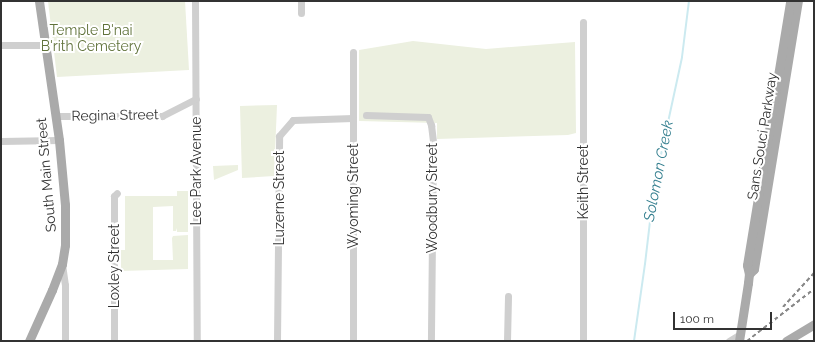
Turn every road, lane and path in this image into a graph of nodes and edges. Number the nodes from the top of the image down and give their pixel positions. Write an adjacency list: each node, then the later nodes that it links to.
1 (39, 1): 9 (main road, South Main Street)
2 (195, 1): 11 (street, Lee Park Avenue)
3 (301, 1): 6 (street)
4 (790, 1): 19 (main road, Sans Souci Parkway)
5 (798, 1): 19 (main road, Sans Souci Parkway)
6 (301, 13)
7 (583, 22): 31 (street, Keith Street)
8 (1, 45): 9 (street)
9 (45, 45): 13 (main road, South Main Street)
10 (353, 52): 14 (street, Wyoming Street)
11 (196, 99): 13 (street, Regina Street); 26 (street, Lee Park Avenue)
12 (366, 115): 29 (street, Woodbury Street)
13 (55, 116): 16 (main road, South Main Street)
14 (353, 118): 27 (street, Luzerne Street); 28 (street, Wyoming Street)
15 (1, 140): 16 (street)
16 (59, 140): 18 (main road, South Main Street)
17 (117, 192): 25 (street, Loxley Street)
18 (62, 264): 23 (main road, South Main Street); 24 (street)
19 (749, 274): 22 (main road, Sans Souci Parkway)
20 (508, 296): 30 (street)
21 (814, 324): 33 (main road)
22 (739, 338): 32 (street)
23 (29, 341)
24 (65, 341)
25 (114, 341)
26 (197, 341)
27 (277, 341)
28 (353, 341)
29 (431, 341)
30 (507, 341)
31 (583, 341)
32 (729, 341)
33 (786, 341)

